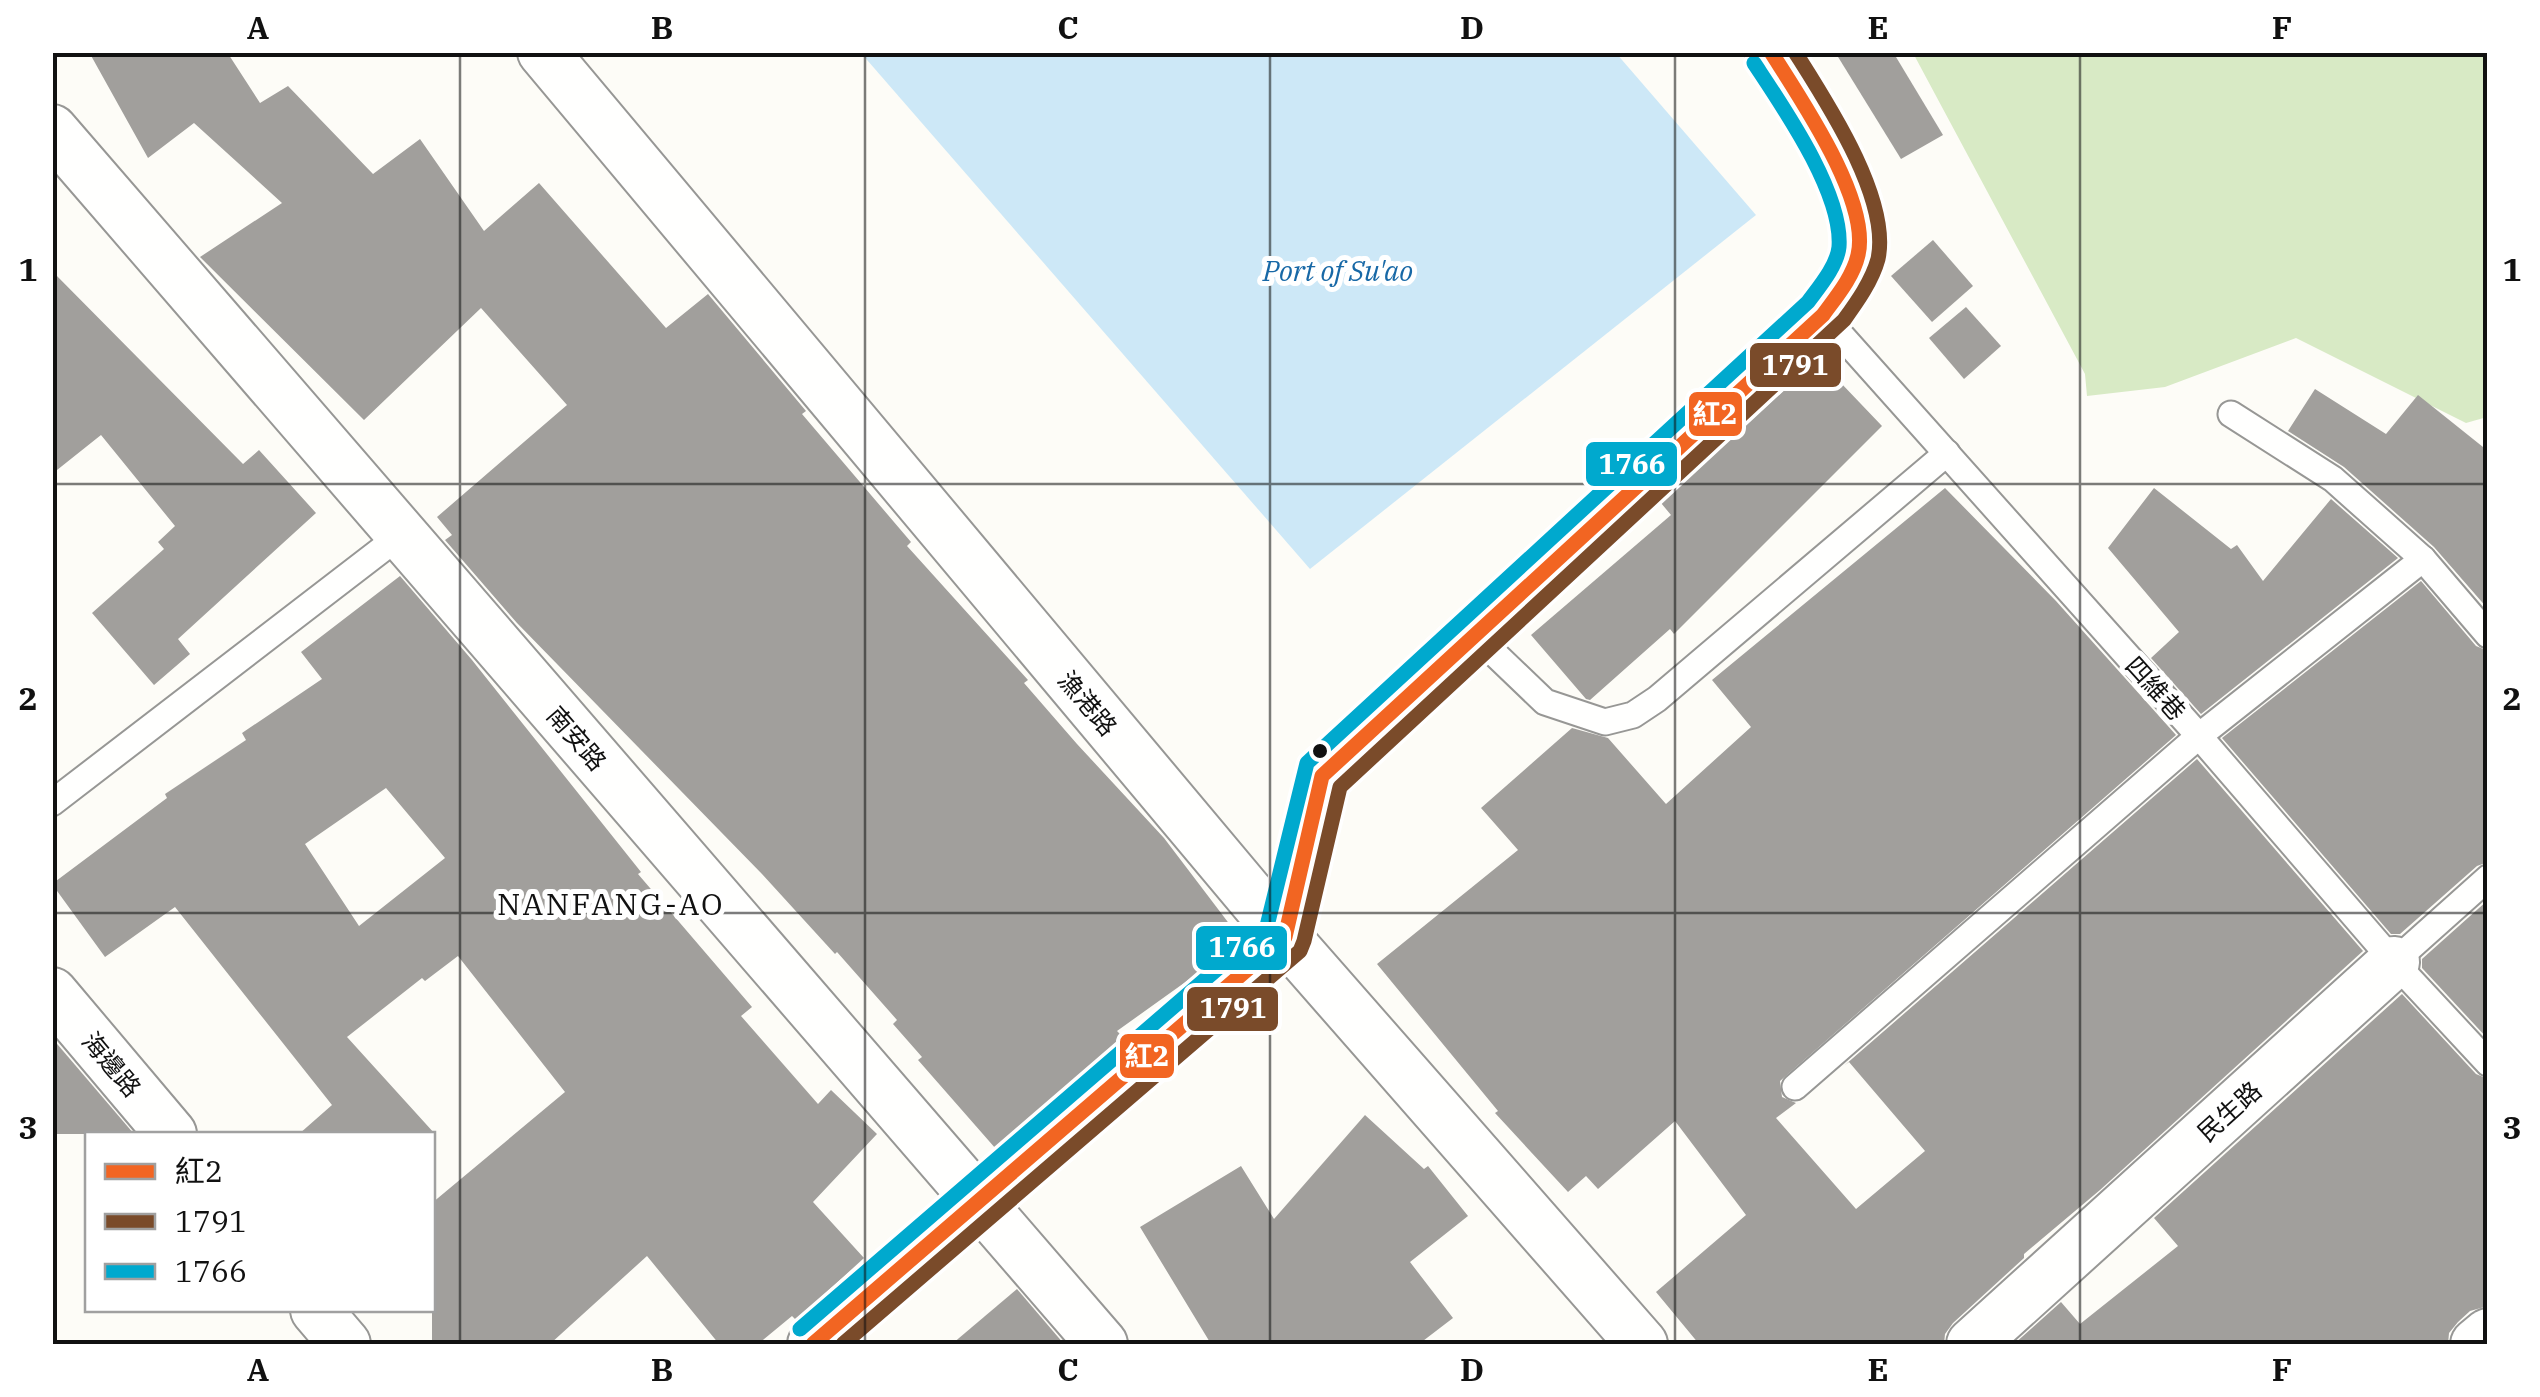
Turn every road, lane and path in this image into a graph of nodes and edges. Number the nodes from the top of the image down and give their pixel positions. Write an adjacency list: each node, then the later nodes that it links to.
1 (543, 52): 14 (street, 漁港路)
2 (1771, 52): 4 (street)
3 (52, 130): 7 (street, 南安路)
4 (1823, 314): 6 (lane, 四維巷); 9 (street)
5 (2231, 414): 8 (lane)
6 (1947, 453): 9 (lane); 11 (lane, 四維巷)
7 (402, 534): 12 (lane); 20 (street, 南安路)
8 (2423, 560): 10 (lane); 11 (lane)
9 (1473, 634): 14 (street)
10 (2488, 635)
11 (2199, 736): 15 (lane, 四維巷); 18 (lane)
12 (52, 803)
13 (2488, 878): 15 (lane, 民生路)
14 (1284, 938): 20 (street); 26 (street, 漁港路)
15 (2394, 962): 17 (lane, 四維巷); 27 (street, 民生路)
16 (52, 992): 19 (street, 海邊路)
17 (2488, 1063)
18 (1795, 1086)
19 (169, 1132)
20 (979, 1202): 24 (street); 25 (street, 南安路)
21 (318, 1312): 23 (street)
22 (2488, 1334): 28 (street)
23 (346, 1344)
24 (812, 1344)
25 (1102, 1344)
26 (1642, 1344)
27 (1972, 1344)
28 (2476, 1344)

